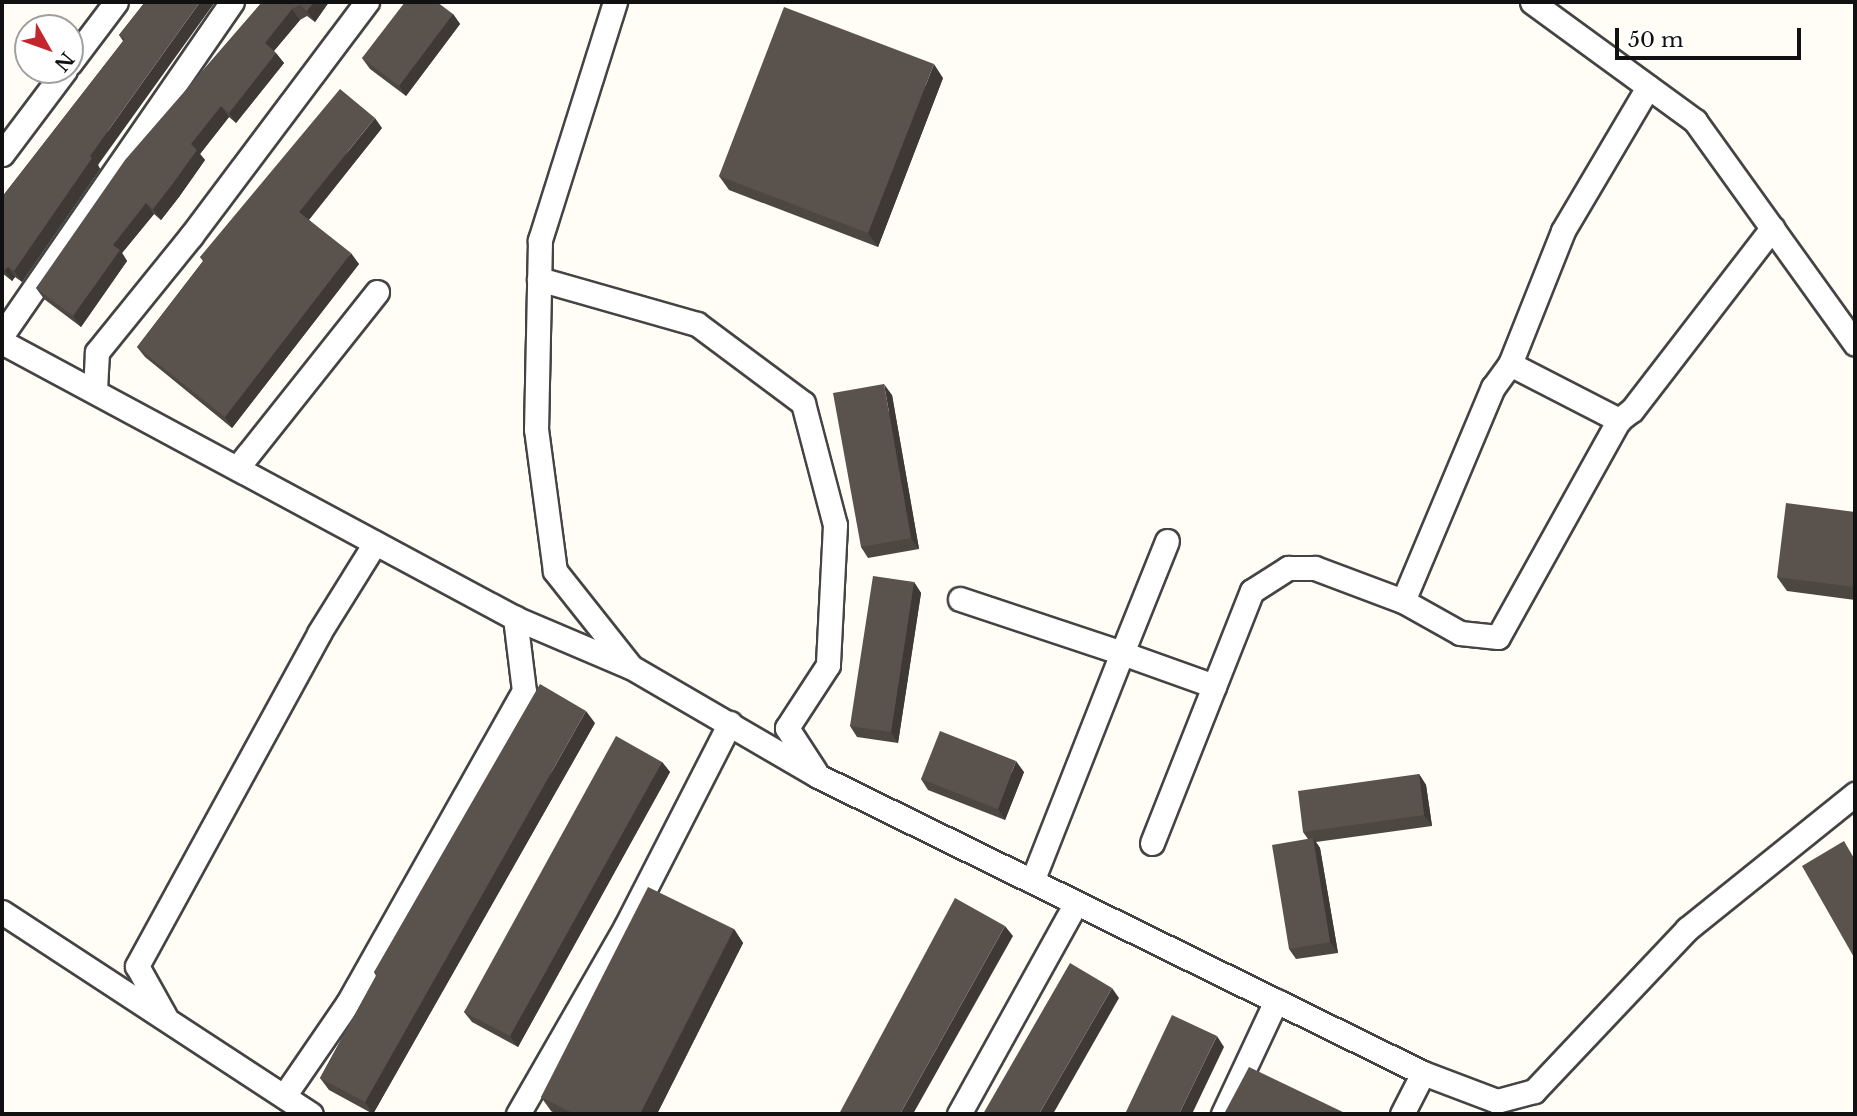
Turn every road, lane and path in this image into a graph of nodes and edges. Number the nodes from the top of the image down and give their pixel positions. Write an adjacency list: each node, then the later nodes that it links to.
1 (116, 2): 6 (street)
2 (232, 2): 13 (street)
3 (366, 2): 17 (street)
4 (615, 2): 11 (street)
5 (1532, 2): 8 (street)
6 (84, 44)
7 (55, 84): 9 (street)
8 (1648, 87): 10 (street); 16 (street)
9 (2, 155)
10 (1772, 228): 15 (street); 18 (street)
11 (539, 279): 26 (street); 29 (street)
12 (377, 292): 19 (street)
13 (2, 335)
14 (2, 342): 17 (street)
15 (1855, 344)
16 (1510, 364): 18 (street); 23 (street)
17 (95, 390): 19 (street)
18 (1619, 420): 23 (street)
19 (237, 468): 21 (street)
20 (1167, 541): 25 (street)
21 (375, 543): 24 (street); 36 (street)
22 (960, 599): 25 (street)
23 (1403, 601): 27 (street)
24 (515, 618): 26 (street); 38 (street)
25 (1122, 653): 27 (street); 32 (street)
26 (631, 667): 28 (street)
27 (1214, 687): 31 (street)
28 (730, 723): 29 (street); 41 (street)
29 (818, 776): 32 (street)
30 (1855, 794): 39 (street)
31 (1152, 843)
32 (1032, 881): 33 (street)
33 (1076, 903): 35 (street); 42 (street)
34 (2, 912): 36 (street)
35 (1276, 1001): 37 (street); 43 (street)
36 (164, 1016): 38 (street)
37 (1423, 1073): 39 (street); 44 (street)
38 (284, 1096): 40 (street)
39 (1505, 1108)
40 (311, 1114)
41 (518, 1114)
42 (959, 1114)
43 (1223, 1114)
44 (1402, 1114)

